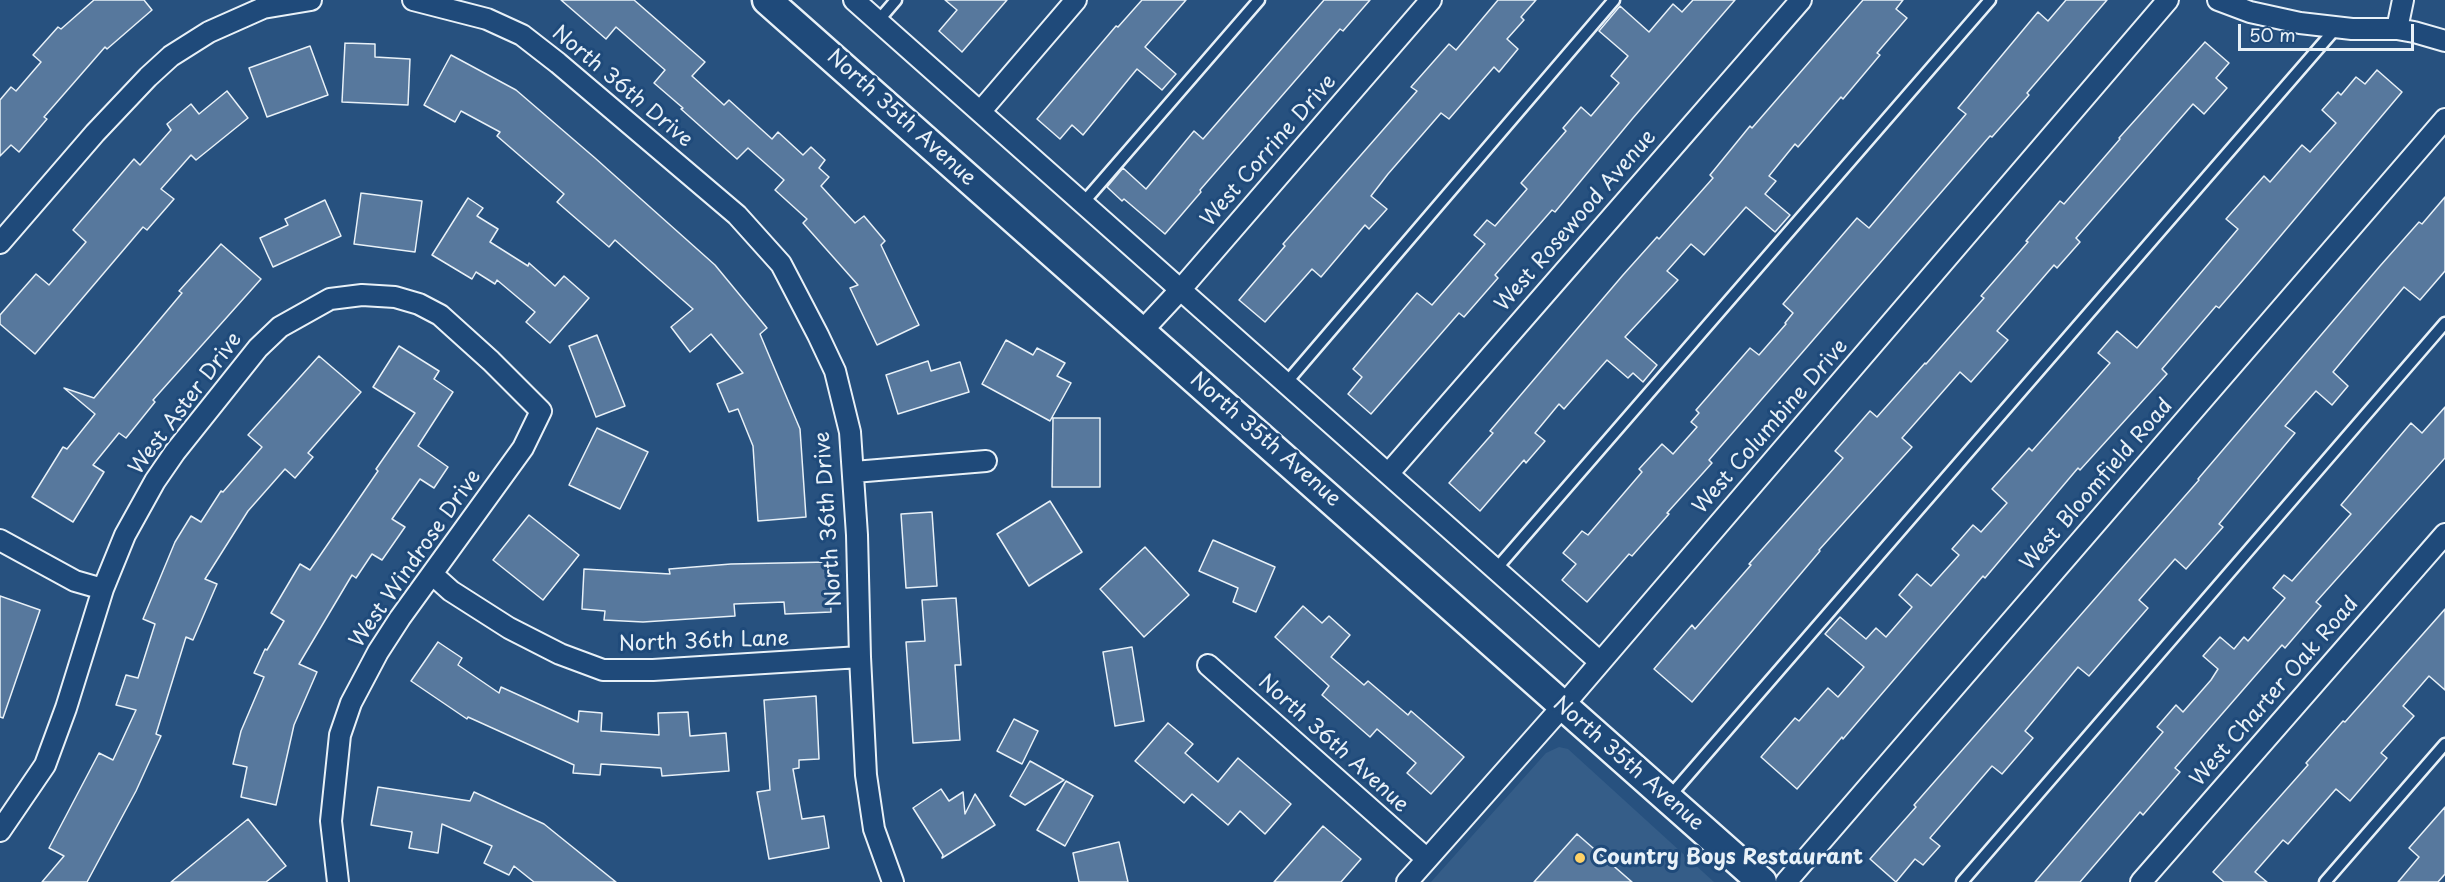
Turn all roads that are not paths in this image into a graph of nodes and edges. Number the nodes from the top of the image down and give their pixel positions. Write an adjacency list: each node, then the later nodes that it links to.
1 (311, 0): 22 (street)
2 (413, 0): 29 (street, North 36th Drive)
3 (767, 0): 25 (main road, North 35th Avenue)
4 (854, 0): 15 (street)
5 (897, 0): 15 (lane)
6 (1076, 0): 19 (street)
7 (1259, 0): 21 (lane)
8 (1431, 0): 23 (street, West Corrine Drive)
9 (1614, 0): 26 (lane)
10 (1801, 0): 30 (street, West Rosewood Avenue)
11 (1990, 0): 33 (lane)
12 (2168, 0): 37 (street, West Columbine Drive)
13 (2218, 0): 16 (street)
14 (2403, 0): 17 (street)
15 (878, 21): 19 (street)
16 (2337, 27): 17 (street); 41 (lane)
17 (2397, 30): 18 (street)
18 (2445, 41)
19 (980, 112): 21 (street)
20 (2445, 119): 48 (street, West Bloomfield Road)
21 (1083, 203): 23 (street)
22 (0, 243)
23 (1181, 289): 25 (street, West Corrine Drive); 26 (street)
24 (2445, 323): 49 (lane)
25 (1142, 331): 39 (main road, North 35th Avenue)
26 (1286, 383): 30 (street)
27 (541, 411): 34 (street, West Windrose Drive); 35 (street, West Aster Drive)
28 (986, 461): 29 (street)
29 (854, 472): 36 (street, North 36th Drive)
30 (1388, 474): 33 (street)
31 (2445, 534): 50 (street, West Charter Oak Road)
32 (0, 540): 35 (street)
33 (1496, 569): 37 (street)
34 (432, 574): 36 (street, North 36th Lane); 44 (street, West Windrose Drive)
35 (103, 589): 42 (street, West Aster Drive)
36 (860, 657): 45 (street, North 36th Drive)
37 (1600, 662): 39 (street, West Columbine Drive)
38 (1208, 665): 43 (street, North 36th Avenue)
39 (1562, 706): 41 (main road, North 35th Avenue); 43 (street, West Columbine Drive)
40 (2445, 744): 51 (lane)
41 (1667, 799): 47 (main road, North 35th Avenue)
42 (0, 831)
43 (1427, 859): 46 (street, West Columbine Drive)
44 (338, 882)
45 (893, 882)
46 (1407, 882)
47 (1762, 882)
48 (1786, 882)
49 (1962, 882)
50 (2141, 882)
51 (2325, 882)

